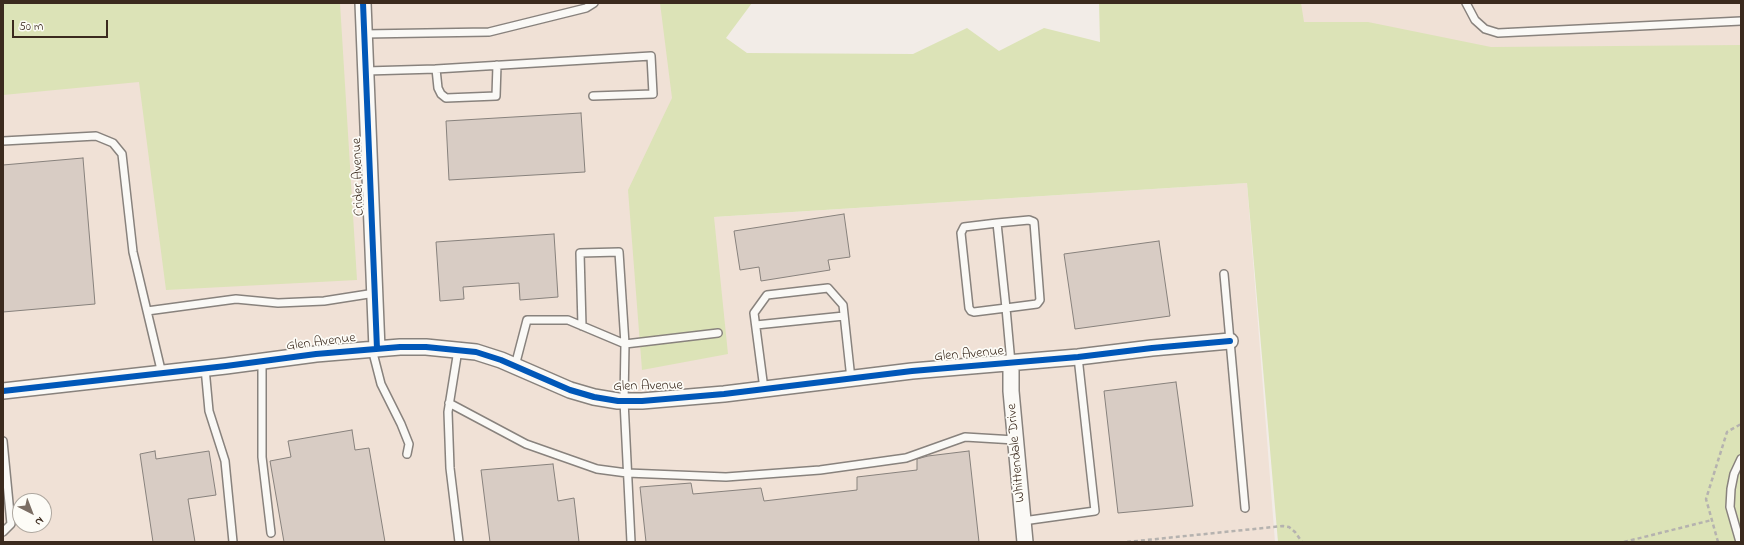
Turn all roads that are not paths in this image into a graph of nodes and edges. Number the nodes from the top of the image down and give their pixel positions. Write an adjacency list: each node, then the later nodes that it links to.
1 (363, 3): 5 (street, Crider Avenue)
2 (594, 3): 5 (lane)
3 (1466, 3): 4 (lane)
4 (1741, 21)
5 (364, 34): 8 (street, Crider Avenue)
6 (497, 65): 7 (lane); 7 (lane); 9 (lane)
7 (436, 69): 8 (lane)
8 (366, 72): 13 (street, Crider Avenue)
9 (593, 96)
10 (3, 141): 15 (lane)
11 (998, 223): 14 (lane); 14 (lane); 14 (lane)
12 (1224, 274): 20 (lane)
13 (375, 293): 15 (lane); 22 (street, Crider Avenue)
14 (1006, 308): 26 (lane)
15 (147, 311): 29 (lane)
16 (844, 316): 17 (lane); 17 (lane); 30 (lane)
17 (756, 325): 31 (lane)
18 (582, 326): 21 (lane); 21 (lane); 27 (lane)
19 (718, 333): 21 (lane)
20 (1230, 341): 24 (street, Glen Avenue); 40 (lane)
21 (625, 344): 33 (lane)
22 (374, 349): 23 (street, Glen Avenue); 25 (street, Glen Avenue); 37 (lane)
23 (458, 350): 27 (street, Glen Avenue); 34 (lane)
24 (1078, 358): 26 (street, Glen Avenue); 41 (lane)
25 (262, 362): 28 (street, Glen Avenue); 43 (lane)
26 (1011, 363): 30 (street, Glen Avenue); 35 (street, Whittendale Drive)
27 (515, 366): 33 (street, Glen Avenue)
28 (205, 368): 29 (street, Glen Avenue); 44 (lane)
29 (162, 374): 32 (street, Glen Avenue)
30 (850, 379): 31 (street, Glen Avenue)
31 (764, 389): 33 (street, Glen Avenue)
32 (3, 391)
33 (624, 401): 39 (lane)
34 (449, 404): 39 (lane); 45 (lane)
35 (1015, 440): 39 (lane); 41 (street, Whittendale Drive)
36 (3, 441): 42 (lane)
37 (407, 454)
38 (1741, 459): 48 (lane)
39 (627, 473): 46 (lane)
40 (1245, 508)
41 (1023, 521): 47 (street, Whittendale Drive)
42 (3, 532)
43 (271, 533)
44 (233, 542)
45 (460, 542)
46 (631, 542)
47 (1025, 542)
48 (1740, 542)

